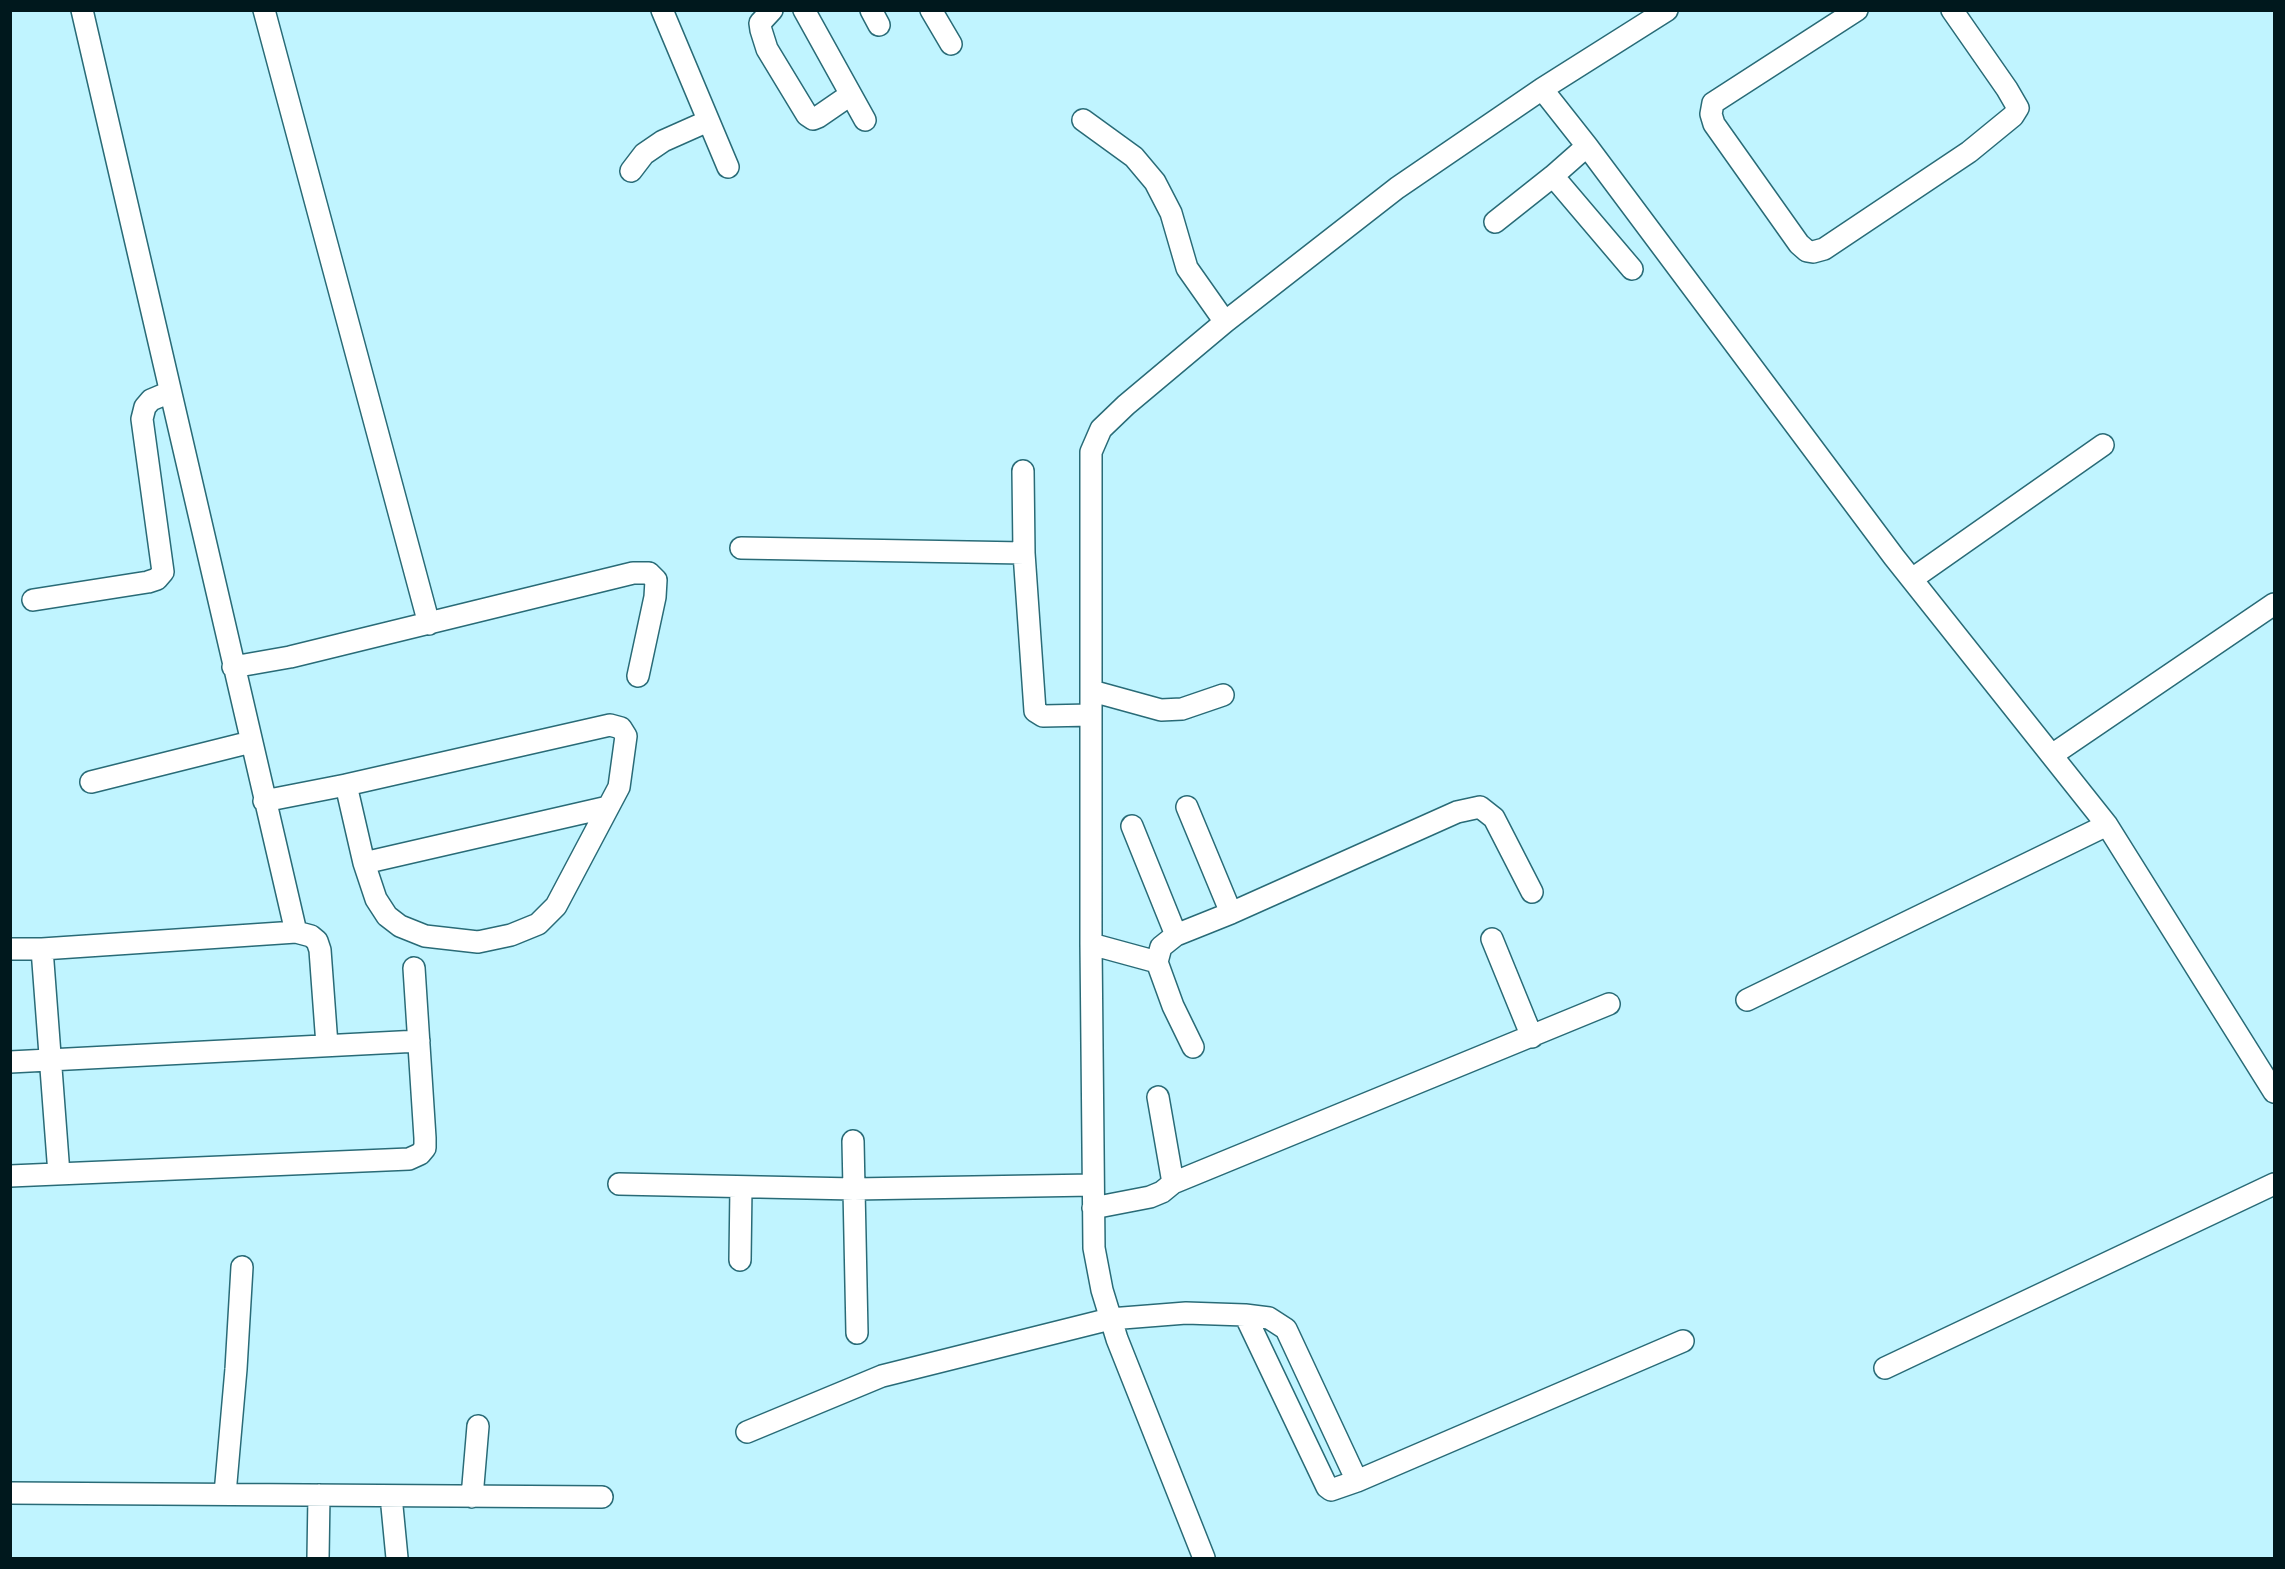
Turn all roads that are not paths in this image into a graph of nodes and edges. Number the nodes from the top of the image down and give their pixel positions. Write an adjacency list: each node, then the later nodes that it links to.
1 (82, 10): 23 (street)
2 (264, 10): 31 (street)
3 (662, 10): 15 (street)
4 (772, 10): 12 (street)
5 (804, 10): 12 (street)
6 (931, 10): 10 (street)
7 (1667, 10): 11 (street)
8 (1857, 10): 9 (street)
9 (1952, 10)
10 (951, 44)
11 (1542, 89): 16 (street); 22 (street)
12 (850, 94): 13 (street)
13 (865, 120)
14 (1083, 120): 22 (street)
15 (708, 121): 17 (street); 18 (street)
16 (1587, 146): 19 (street); 28 (street)
17 (728, 167)
18 (631, 171)
19 (1553, 177): 20 (street); 21 (street)
20 (1495, 222)
21 (1632, 269)
22 (1224, 322): 34 (street)
23 (170, 392): 29 (street); 32 (street)
24 (2103, 445): 28 (street)
25 (1023, 471): 27 (street)
26 (741, 548): 27 (street)
27 (1024, 553): 36 (street)
28 (1912, 579): 38 (street)
29 (33, 600)
30 (2274, 604): 38 (street)
31 (429, 624): 32 (street); 33 (street)
32 (233, 667): 37 (street)
33 (638, 676)
34 (1092, 691): 35 (street); 36 (street)
35 (1223, 695)
36 (1091, 715): 52 (street)
37 (251, 742): 39 (street); 41 (street)
38 (2052, 755): 44 (street)
39 (91, 782)
40 (346, 785): 41 (street); 42 (street); 46 (street)
41 (264, 801): 49 (street)
42 (608, 807): 46 (street); 46 (street)
43 (1187, 807): 48 (street)
44 (2107, 825): 57 (street); 65 (street)
45 (1132, 826): 50 (street)
46 (364, 863)
47 (1532, 892): 48 (street)
48 (1231, 913): 50 (street)
49 (296, 932): 54 (street); 61 (street)
50 (1176, 935): 55 (street)
51 (1492, 939): 59 (street)
52 (1091, 944): 55 (street); 73 (street)
53 (10, 949): 54 (street)
54 (42, 950): 63 (street)
55 (1157, 962): 62 (street)
56 (414, 968): 60 (street)
57 (1747, 1000)
58 (1608, 1004): 59 (street)
59 (1532, 1037): 70 (street)
60 (419, 1041): 61 (street); 68 (street)
61 (327, 1045): 63 (street)
62 (1193, 1047)
63 (52, 1060): 64 (street); 68 (street)
64 (10, 1062)
65 (2274, 1092)
66 (1158, 1097): 70 (street)
67 (853, 1141): 75 (street)
68 (59, 1174): 69 (street)
69 (10, 1176)
70 (1173, 1182): 76 (street)
71 (619, 1184): 74 (street)
72 (2274, 1184): 83 (street)
73 (1093, 1185): 75 (street); 76 (street)
74 (741, 1187): 75 (street); 77 (street)
75 (854, 1189): 81 (street)
76 (1093, 1208): 80 (street)
77 (740, 1260)
78 (242, 1267): 88 (street)
79 (1245, 1315): 80 (street); 86 (street); 86 (street)
80 (1110, 1319): 85 (street); 95 (street)
81 (857, 1333)
82 (1683, 1341): 86 (street)
83 (1885, 1368)
84 (478, 1426): 91 (street)
85 (747, 1432)
86 (1357, 1481)
87 (10, 1493): 88 (street)
88 (225, 1494): 89 (street)
89 (319, 1496): 90 (street); 93 (street)
90 (391, 1496): 91 (street); 94 (street)
91 (472, 1497): 92 (street)
92 (602, 1497)
93 (318, 1558)
94 (397, 1558)
95 (1204, 1558)

